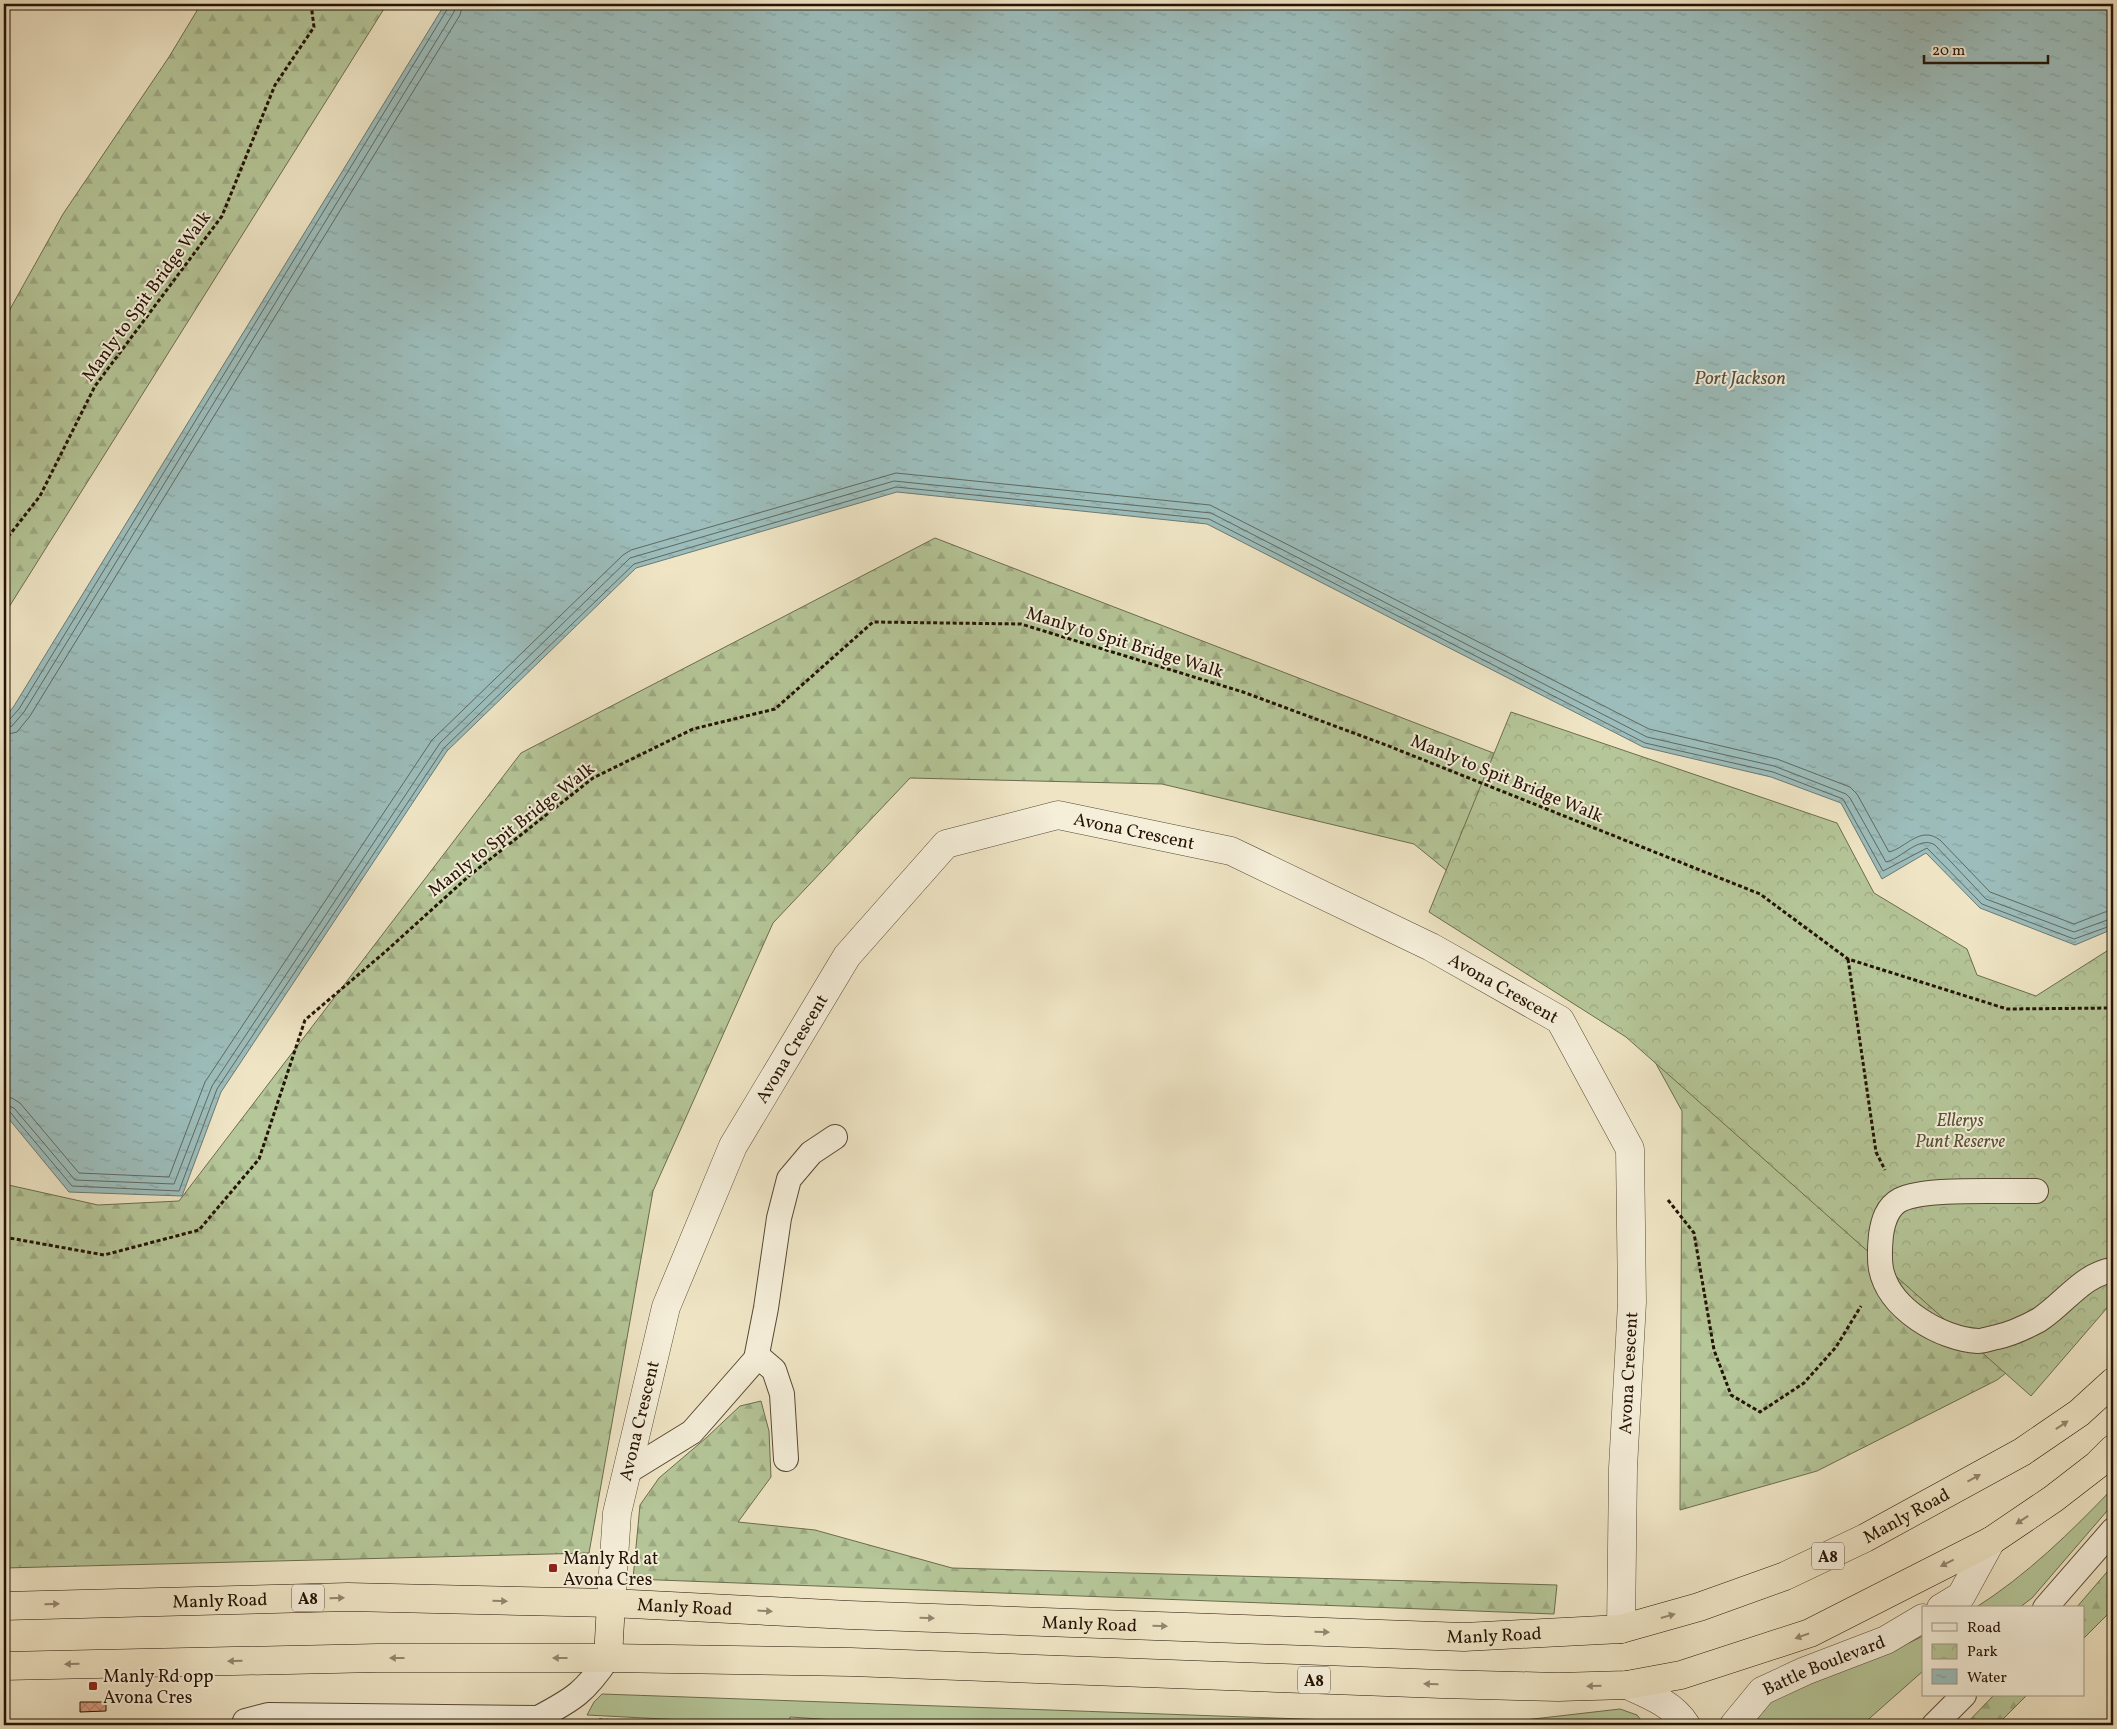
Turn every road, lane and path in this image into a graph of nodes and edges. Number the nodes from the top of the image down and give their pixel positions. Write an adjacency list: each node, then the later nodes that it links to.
1 (312, 4): 2 (path, Manly to Spit Bridge Walk)
2 (4, 542)
3 (1848, 959): 4 (path, Manly to Spit Bridge Walk); 8 (path); 9 (path, Manly to Spit Bridge Walk)
4 (2113, 1008)
5 (834, 1137): 12 (lane)
6 (1630, 1171): 11 (path); 16 (street, Avona Crescent); 24 (street, Avona Crescent)
7 (2036, 1191): 8 (lane)
8 (1900, 1200): 11 (lane)
9 (4, 1237)
10 (2113, 1270): 11 (lane)
11 (1888, 1287)
12 (756, 1359): 15 (lane); 16 (lane)
13 (2113, 1382): 24 (highway, Manly Road / A8, one-way to 13)
14 (2113, 1449): 18 (highway, A8, one-way to 18)
15 (786, 1460)
16 (627, 1472): 19 (street, Avona Crescent)
17 (2113, 1530): 22 (lane)
18 (1991, 1541): 21 (street); 27 (highway, A8, one-way to 27)
19 (612, 1604): 20 (highway, Manly Road / A8, one-way to 19); 24 (highway, Manly Road / A8, one-way to 24); 25 (highway, Avona Crescent)
20 (4, 1606)
21 (1944, 1606)
22 (2047, 1606)
23 (1922, 1619): 33 (street, Battle Boulevard)
24 (1621, 1629)
25 (608, 1658): 26 (highway, A8, one-way to 26); 27 (highway, A8, one-way to 25); 30 (lane)
26 (4, 1666)
27 (1627, 1686): 32 (street)
28 (1963, 1696): 34 (lane)
29 (598, 1720): 31 (path)
30 (245, 1721)
31 (696, 1725)
32 (1686, 1725)
33 (1734, 1725)
34 (1934, 1725)

